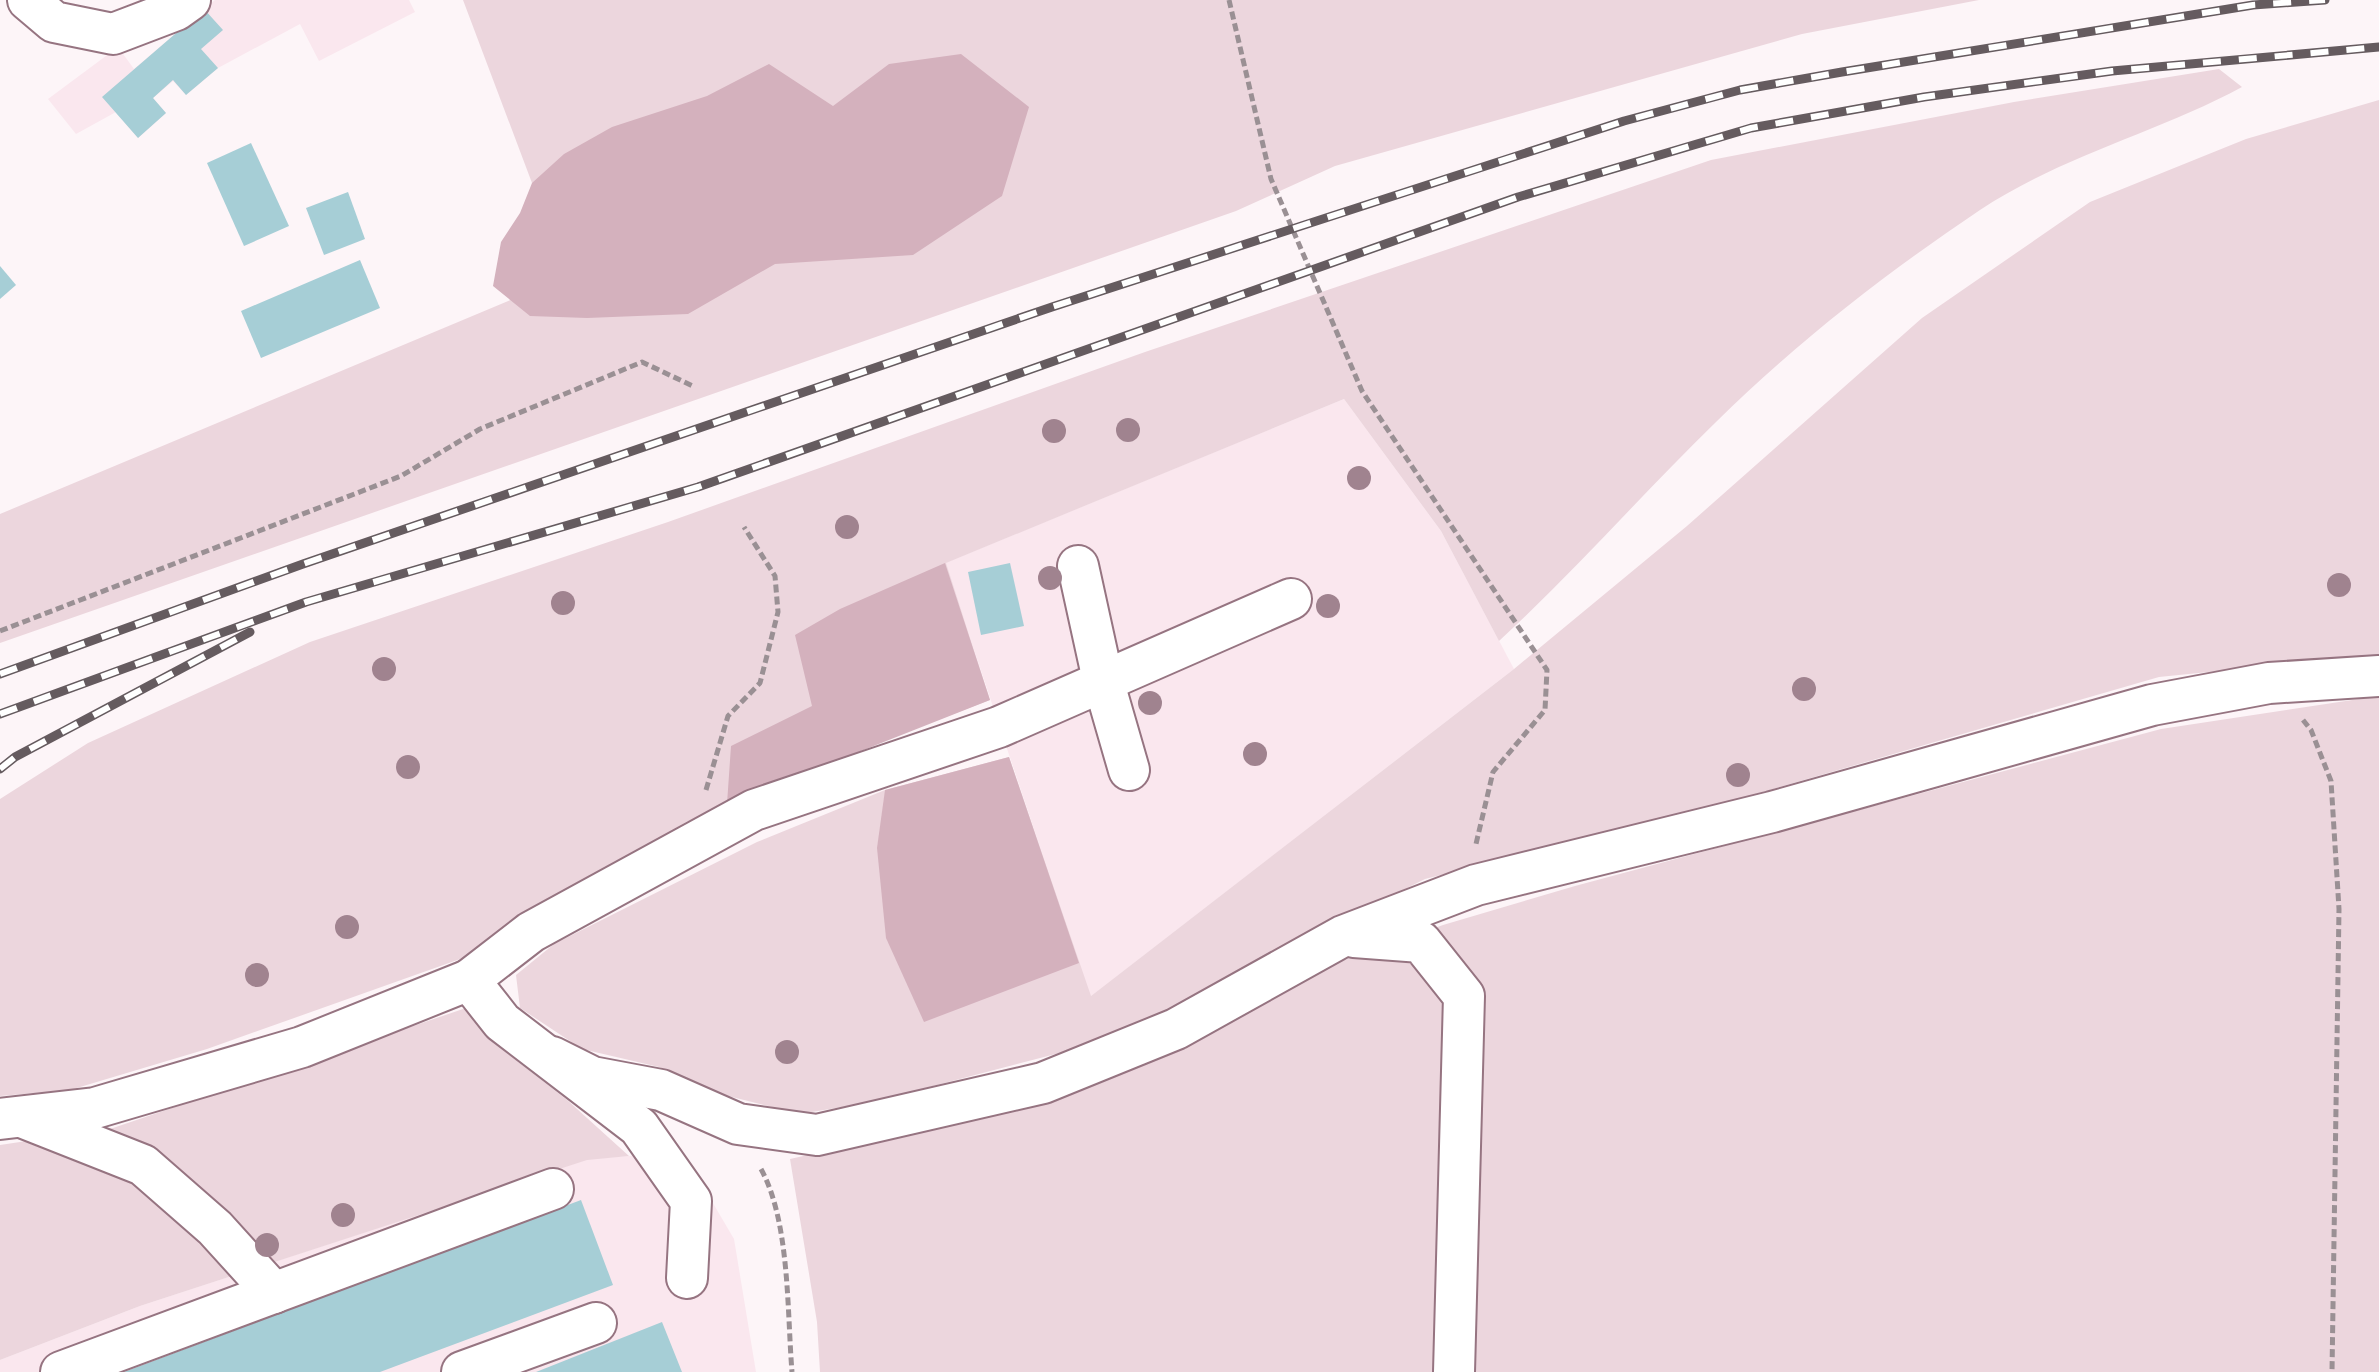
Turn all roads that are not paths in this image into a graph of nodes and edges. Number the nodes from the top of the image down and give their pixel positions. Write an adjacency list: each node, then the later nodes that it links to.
1 (28, 0): 2 (street)
2 (190, 0)
3 (1078, 566): 6 (street)
4 (1291, 599): 6 (street)
5 (2379, 676): 8 (street)
6 (1103, 680): 7 (street); 9 (street)
7 (1129, 770)
8 (1343, 936): 10 (street); 18 (street)
9 (469, 980): 10 (street); 11 (street)
10 (552, 1057): 13 (street)
11 (10, 1118): 14 (street)
12 (553, 1189): 14 (street)
13 (687, 1278)
14 (274, 1293): 16 (street)
15 (596, 1323): 17 (street)
16 (61, 1372)
17 (462, 1372)
18 (1454, 1372)

